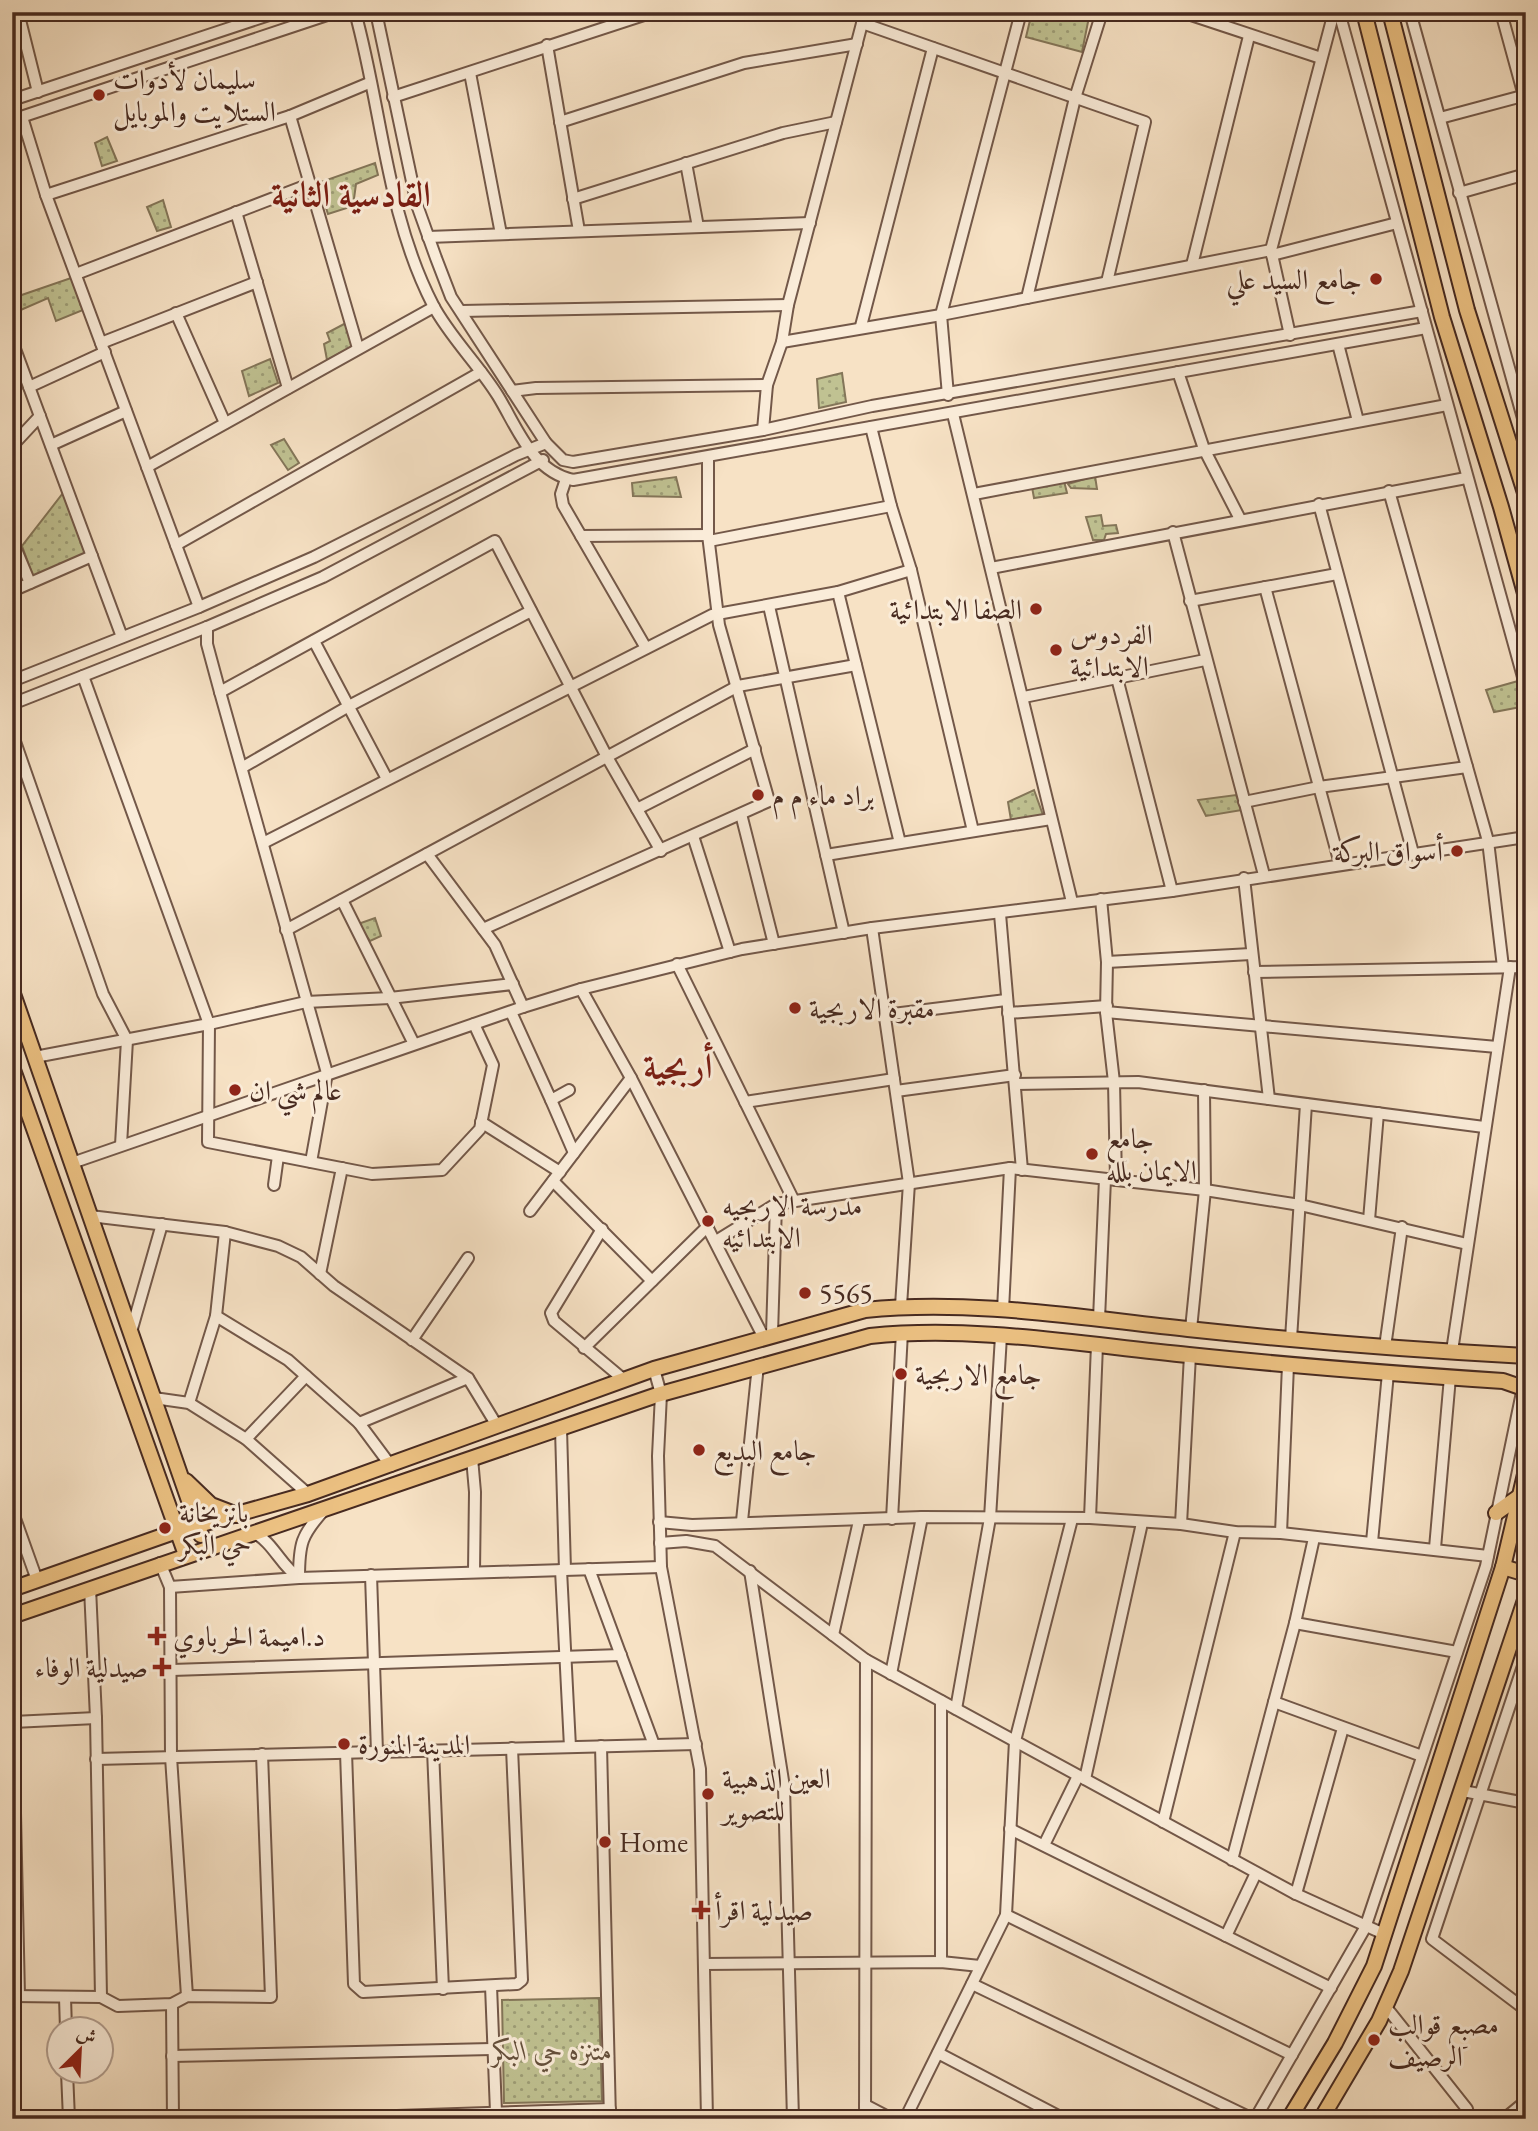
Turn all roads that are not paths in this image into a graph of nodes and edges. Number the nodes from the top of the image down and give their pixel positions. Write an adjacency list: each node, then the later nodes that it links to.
1 (18, 12): 28 (street)
2 (336, 12): 24 (street)
3 (355, 12): 27 (street)
4 (376, 12): 30 (street)
5 (653, 12): 16 (street)
6 (1021, 12): 26 (street)
7 (1102, 12): 31 (street)
8 (1182, 12): 18 (street)
9 (1334, 12): 23 (street)
10 (1339, 12): 46 (street)
11 (1364, 12): 121 (main road)
12 (1390, 12): 104 (main road)
13 (1410, 12): 35 (street)
14 (1501, 12): 29 (street)
15 (274, 13): 20 (street)
16 (635, 15): 21 (street)
17 (863, 18): 19 (street); 22 (street)
18 (1249, 36): 23 (street); 52 (street)
19 (857, 44): 36 (street); 37 (street)
20 (178, 45): 24 (street); 28 (street)
21 (547, 45): 25 (street); 36 (street)
22 (933, 48): 26 (street); 63 (street)
23 (1321, 58): 51 (street)
24 (185, 63): 34 (street)
25 (470, 73): 30 (street); 49 (street)
26 (1005, 73): 31 (street); 62 (street)
27 (369, 83): 33 (street); 58 (street)
28 (38, 92): 32 (street)
29 (1525, 95): 35 (street)
30 (393, 97): 50 (street)
31 (1075, 98): 55 (street); 56 (street)
32 (12, 100)
33 (290, 116): 40 (street); 42 (street)
34 (17, 118): 42 (street)
35 (1440, 118): 41 (street)
36 (559, 122): 43 (street)
37 (836, 122): 38 (street); 45 (street)
38 (686, 163): 43 (street); 47 (street)
39 (1526, 174): 41 (street)
40 (310, 184): 44 (street); 70 (street)
41 (1459, 193): 87 (street)
42 (46, 195): 53 (street)
43 (573, 199): 48 (street)
44 (236, 212): 53 (street); 54 (street)
45 (810, 223): 47 (street); 57 (street)
46 (1397, 223): 51 (street); 60 (street)
47 (698, 227): 48 (street)
48 (579, 231): 49 (street)
49 (501, 234): 50 (street)
50 (428, 237): 59 (street)
51 (1271, 252): 52 (street); 65 (street)
52 (1192, 265): 55 (street)
53 (76, 274): 69 (street)
54 (257, 282): 61 (street); 77 (street)
55 (1107, 282): 56 (street)
56 (1027, 298): 62 (street)
57 (788, 305): 59 (street); 67 (street)
58 (434, 307): 70 (street); 72 (street)
59 (462, 311): 78 (street)
60 (1422, 311): 64 (street); 65 (street)
61 (176, 313): 69 (street); 85 (street)
62 (941, 315): 63 (street); 79 (street)
63 (861, 326): 67 (street)
64 (1426, 328): 68 (street); 80 (street)
65 (1290, 335): 71 (street)
66 (12, 341): 76 (street)
67 (782, 342): 75 (street)
68 (1338, 344): 73 (street); 84 (street)
69 (103, 347): 76 (street); 81 (street)
70 (358, 348): 77 (street)
71 (1126, 363): 74 (street); 79 (street)
72 (481, 372): 94 (street); 111 (street)
73 (1178, 372): 74 (street); 93 (street)
74 (1131, 380): 82 (street)
75 (767, 385): 78 (street); 88 (street)
76 (29, 387): 83 (street)
77 (288, 388): 85 (street)
78 (512, 391): 90 (street)
79 (948, 395): 88 (street)
80 (1447, 405): 84 (street); 100 (street)
81 (126, 411): 91 (street); 99 (street)
82 (953, 414): 86 (street); 103 (street)
83 (40, 416): 91 (street); 92 (street)
84 (1358, 421): 93 (street)
85 (225, 423): 99 (street)
86 (871, 427): 96 (street); 106 (street)
87 (1526, 429)
88 (763, 430): 89 (street)
89 (731, 435): 95 (street); 96 (street)
90 (546, 443): 94 (street); 95 (street)
91 (51, 445): 113 (street)
92 (12, 446)
93 (1204, 449): 103 (street); 107 (street)
94 (529, 450): 98 (street); 124 (street)
95 (555, 452): 98 (street)
96 (733, 453): 97 (street)
97 (708, 457): 101 (street); 110 (street)
98 (539, 462): 101 (street); 127 (street)
99 (147, 467): 111 (street)
100 (1466, 478): 102 (street); 139 (street)
101 (566, 479): 109 (street)
102 (1389, 491): 105 (street); 148 (street)
103 (974, 494): 114 (street)
104 (1526, 496)
105 (1319, 504): 107 (street); 116 (street)
106 (891, 506): 110 (street); 115 (street)
107 (1240, 519): 108 (street)
108 (1172, 532): 114 (street); 122 (street)
109 (581, 536): 110 (street); 130 (street)
110 (709, 538): 126 (street)
111 (176, 545): 124 (street)
112 (17, 552): 117 (street)
113 (92, 556): 117 (street); 128 (street)
114 (991, 568): 141 (street)
115 (911, 570): 120 (street); 156 (street)
116 (1337, 573): 118 (street); 150 (street)
117 (30, 583): 119 (street)
118 (1265, 587): 122 (street); 151 (street)
119 (12, 591)
120 (838, 592): 123 (street); 132 (street)
121 (1526, 597)
122 (1190, 601): 131 (street)
123 (769, 606): 126 (street); 134 (street)
124 (199, 607): 128 (street)
125 (531, 611): 129 (street); 138 (street); 143 (street)
126 (718, 614): 130 (street); 137 (street)
127 (207, 628): 133 (street); 140 (street)
128 (122, 637): 136 (street)
129 (314, 641): 140 (street); 143 (street)
130 (646, 648): 138 (street)
131 (1205, 660): 135 (street); 152 (street)
132 (856, 664): 134 (street); 160 (street)
133 (83, 676): 142 (street); 198 (street)
134 (785, 678): 137 (street); 165 (street)
135 (1117, 678): 141 (street); 169 (street)
136 (12, 681)
137 (738, 687): 145 (street); 146 (street)
138 (570, 688): 146 (street); 149 (street)
139 (1526, 688)
140 (220, 692): 147 (street)
141 (1024, 696): 155 (street)
142 (12, 704)
143 (349, 706): 147 (street); 149 (street)
144 (12, 733): 202 (street)
145 (755, 749): 153 (street); 154 (street)
146 (607, 757): 153 (street); 164 (street)
147 (243, 767): 161 (street)
148 (1467, 767): 150 (street); 159 (street)
149 (387, 779): 161 (street)
150 (1393, 779): 151 (street); 163 (street)
151 (1319, 787): 152 (street); 166 (street)
152 (1244, 802): 167 (street)
153 (637, 810): 162 (street)
154 (741, 814): 157 (street); 178 (street)
155 (1051, 818): 156 (street); 172 (street)
156 (973, 831): 160 (street)
157 (693, 836): 162 (street); 179 (street)
158 (1526, 837): 159 (street)
159 (1488, 841): 163 (street); 183 (street)
160 (900, 843): 165 (street)
161 (263, 844): 176 (street)
162 (661, 851): 175 (street)
163 (1413, 853): 166 (street)
164 (427, 854): 171 (street); 175 (street)
165 (826, 855): 177 (street)
166 (1339, 864): 167 (street)
167 (1264, 876): 168 (street)
168 (1244, 878): 169 (street); 180 (street)
169 (1172, 891): 170 (street)
170 (1101, 899): 172 (street); 181 (street)
171 (342, 900): 176 (street); 189 (street)
172 (1072, 902): 173 (street)
173 (1000, 914): 174 (street); 190 (street)
174 (872, 928): 177 (street); 196 (street)
175 (483, 929): 186 (street)
176 (286, 930): 191 (street)
177 (844, 933): 178 (street)
178 (774, 944): 179 (street)
179 (730, 951): 182 (street)
180 (1251, 954): 181 (street); 185 (street)
181 (1107, 962): 193 (street)
182 (677, 964): 187 (street); 216 (street)
183 (1506, 967): 184 (street); 185 (street); 204 (street)
184 (1526, 967)
185 (1254, 972): 200 (street)
186 (513, 984): 189 (street); 192 (street)
187 (581, 989): 192 (street); 208 (street)
188 (12, 990): 197 (main road)
189 (390, 998): 191 (street); 203 (street)
190 (1006, 1000): 195 (street); 196 (street)
191 (306, 1002): 198 (street); 207 (street)
192 (523, 1007): 194 (street)
193 (1107, 1009): 195 (street); 200 (street); 210 (street)
194 (511, 1012): 199 (street); 215 (street)
195 (1008, 1013): 209 (street)
196 (885, 1015): 211 (street)
197 (21, 1017): 201 (main road); 205 (main road)
198 (209, 1024): 202 (street); 219 (street)
199 (474, 1024): 203 (street); 220 (street)
200 (1260, 1026): 204 (street); 214 (street)
201 (12, 1033)
202 (127, 1040): 205 (street); 222 (street)
203 (414, 1044): 207 (street)
204 (1497, 1047): 221 (street)
205 (37, 1063): 206 (main road); 226 (main road)
206 (14, 1072): 286 (main road)
207 (327, 1073): 219 (street); 225 (street)
208 (631, 1078): 223 (street); 241 (street)
209 (1015, 1079): 210 (street); 211 (street); 228 (street)
210 (1114, 1082): 213 (street); 230 (street)
211 (895, 1085): 216 (street); 231 (street)
212 (569, 1090): 215 (street)
213 (1204, 1090): 214 (street); 233 (street)
214 (1269, 1099): 217 (street)
215 (551, 1100): 223 (street)
216 (745, 1102): 234 (street)
217 (1306, 1104): 218 (street); 236 (street)
218 (1378, 1113): 221 (street); 239 (street)
219 (208, 1114): 222 (street); 224 (street)
220 (481, 1122): 227 (street); 229 (street)
221 (1484, 1127): 246 (street)
222 (121, 1145): 226 (street)
223 (574, 1153): 229 (street)
224 (278, 1156): 225 (street); 232 (street)
225 (311, 1162): 227 (street)
226 (72, 1163): 238 (main road)
227 (342, 1168): 248 (street)
228 (1016, 1169): 230 (street); 231 (street); 251 (street)
229 (556, 1177): 237 (street); 243 (street)
230 (1110, 1179): 233 (street); 253 (street)
231 (909, 1183): 234 (street); 250 (street)
232 (274, 1185)
233 (1205, 1190): 236 (street); 254 (street)
234 (794, 1201): 235 (street)
235 (776, 1204): 245 (street); 257 (street)
236 (1300, 1205): 239 (street); 259 (street)
237 (530, 1211)
238 (90, 1216): 240 (street); 255 (main road)
239 (1370, 1220): 242 (street)
240 (162, 1224): 244 (street); 255 (street)
241 (708, 1226): 245 (street); 249 (street)
242 (1402, 1227): 246 (street); 262 (street)
243 (602, 1229): 249 (street); 263 (street)
244 (225, 1232): 248 (street); 252 (street)
245 (716, 1241): 257 (street)
246 (1467, 1244): 264 (street)
247 (468, 1258): 260 (street)
248 (320, 1274): 260 (street)
249 (652, 1281): 263 (street)
250 (901, 1306): 251 (main road); 257 (main road)
251 (1003, 1310): 253 (main road)
252 (216, 1317): 272 (street); 280 (street)
253 (1099, 1319): 254 (main road)
254 (1191, 1329): 259 (main road)
255 (131, 1332): 279 (main road)
256 (902, 1332): 258 (main road); 268 (main road); 301 (street)
257 (768, 1335): 270 (main road)
258 (1001, 1336): 261 (main road); 299 (street)
259 (1291, 1339): 262 (main road)
260 (412, 1340): 274 (street)
261 (1097, 1345): 266 (main road); 300 (street)
262 (1385, 1347): 264 (main road)
263 (583, 1348): 276 (street)
264 (1452, 1351): 265 (main road)
265 (1470, 1353): 267 (main road); 275 (main road)
266 (1191, 1356): 269 (main road); 307 (street)
267 (1526, 1356)
268 (758, 1365): 278 (main road); 303 (street)
269 (1288, 1365): 271 (main road); 312 (street)
270 (654, 1368): 276 (main road); 278 (street)
271 (1388, 1373): 273 (main road); 314 (street)
272 (306, 1376): 281 (street); 285 (street)
273 (1450, 1377): 275 (main road); 318 (street)
274 (468, 1378): 281 (street); 282 (street)
275 (1468, 1378): 277 (main road)
276 (623, 1379): 282 (main road)
277 (1525, 1383): 296 (street)
278 (661, 1394): 283 (main road); 305 (street)
279 (154, 1398): 280 (street); 284 (main road)
280 (189, 1403): 285 (street)
281 (359, 1423): 288 (street)
282 (496, 1424): 288 (main road)
283 (561, 1429): 287 (main road); 325 (street)
284 (165, 1432): 286 (main road); 290 (main road)
285 (246, 1439): 292 (street)
286 (143, 1440): 291 (main road)
287 (472, 1458): 294 (main road); 327 (street)
288 (391, 1466): 292 (main road)
289 (1526, 1470): 293 (main road)
290 (180, 1473): 297 (main road); 308 (main road)
291 (162, 1491): 309 (main road); 316 (main road)
292 (308, 1494): 297 (main road)
293 (1520, 1496): 296 (main road); 323 (main road)
294 (326, 1508): 310 (main road); 330 (street)
295 (12, 1510): 331 (street)
296 (1496, 1513): 320 (street)
297 (239, 1516): 308 (main road)
298 (922, 1517): 299 (street); 301 (street); 346 (street)
299 (990, 1518): 302 (street); 349 (street)
300 (1090, 1518): 302 (street); 306 (street)
301 (892, 1519): 304 (street)
302 (1073, 1519): 353 (street)
303 (742, 1521): 304 (street); 305 (street)
304 (859, 1521): 338 (street)
305 (659, 1522): 315 (street)
306 (1142, 1523): 307 (street); 366 (street)
307 (1181, 1524): 311 (street)
308 (199, 1527): 309 (main road); 317 (main road)
309 (177, 1531): 316 (main road); 319 (main road)
310 (253, 1532): 317 (main road); 330 (street)
311 (1235, 1532): 312 (street); 370 (street)
312 (1281, 1533): 313 (street)
313 (1314, 1538): 314 (street); 337 (street)
314 (1372, 1542): 318 (street)
315 (660, 1543): 322 (street); 326 (street)
316 (132, 1547): 331 (main road)
317 (205, 1548): 319 (main road)
318 (1435, 1548): 320 (street)
319 (186, 1555): 321 (main road)
320 (1488, 1556): 339 (street)
321 (160, 1563): 332 (street); 333 (main road)
322 (661, 1567): 324 (street); 354 (street)
323 (1503, 1567): 328 (main road); 378 (main road)
324 (589, 1569): 325 (street); 340 (street)
325 (563, 1570): 327 (street); 341 (street)
326 (750, 1571): 338 (street); 382 (street)
327 (474, 1572): 329 (street)
328 (1526, 1574)
329 (371, 1575): 330 (street); 344 (street)
330 (299, 1578): 332 (street)
331 (37, 1580): 334 (main road)
332 (170, 1587): 345 (street)
333 (90, 1588): 336 (main road); 350 (street)
334 (12, 1589)
335 (1526, 1597): 367 (main road)
336 (12, 1616)
337 (1295, 1623): 339 (street); 348 (street)
338 (833, 1635): 343 (street)
339 (1457, 1652): 363 (street)
340 (621, 1656): 341 (street); 355 (street)
341 (564, 1657): 344 (street); 357 (street)
342 (1526, 1657): 368 (street)
343 (866, 1660): 346 (street); 383 (street)
344 (373, 1663): 345 (street); 361 (street)
345 (172, 1670): 364 (street)
346 (891, 1674): 347 (street)
347 (941, 1701): 349 (street); 380 (street)
348 (1274, 1702): 352 (street); 373 (street)
349 (956, 1709): 353 (street)
350 (96, 1718): 351 (street); 365 (street)
351 (13, 1722): 389 (street)
352 (1343, 1728): 363 (street); 375 (street)
353 (1015, 1741): 366 (street); 371 (street)
354 (695, 1744): 355 (street); 381 (street)
355 (654, 1745): 356 (street)
356 (601, 1746): 357 (street); 405 (street)
357 (570, 1747): 358 (street)
358 (512, 1748): 359 (street); 386 (street)
359 (433, 1750): 361 (street); 388 (street)
360 (346, 1752): 361 (street); 362 (street); 388 (street)
361 (377, 1752)
362 (262, 1755): 364 (street); 390 (street)
363 (1422, 1756): 377 (street)
364 (171, 1757): 365 (street); 390 (street)
365 (96, 1759): 392 (street)
366 (1081, 1777): 370 (street); 372 (street)
367 (1463, 1791): 368 (street); 419 (main road)
368 (1481, 1795): 369 (street); 393 (street)
369 (1526, 1803)
370 (1163, 1822): 373 (street)
371 (1010, 1829): 372 (street); 376 (street)
372 (1044, 1845): 379 (street)
373 (1232, 1860): 374 (street)
374 (1256, 1872): 375 (street); 379 (street)
375 (1296, 1894): 377 (street)
376 (1006, 1915): 384 (street); 399 (street)
377 (1365, 1928): 378 (street); 387 (street)
378 (1384, 1934): 418 (main road)
379 (1226, 1936): 387 (street)
380 (941, 1962): 383 (street); 384 (street)
381 (705, 1964): 382 (street); 411 (street)
382 (790, 1964): 383 (street); 412 (street)
383 (865, 1965): 403 (street)
384 (980, 1966): 385 (street)
385 (972, 1984): 398 (street); 417 (street)
386 (491, 1986): 388 (street); 397 (street)
387 (1331, 1988): 399 (street)
388 (443, 1989)
389 (16, 1996): 391 (street)
390 (187, 1996): 394 (street)
391 (65, 1997): 392 (street); 396 (street)
392 (101, 1997): 394 (street)
393 (1526, 1998)
394 (172, 2004): 400 (street)
395 (1390, 2012): 420 (street)
396 (66, 2016)
397 (492, 2049): 400 (street); 404 (street)
398 (938, 2053): 415 (street); 416 (street)
399 (1292, 2055): 417 (street)
400 (172, 2056): 409 (street)
401 (68, 2086): 408 (street)
402 (1526, 2101): 406 (street)
403 (865, 2105): 413 (street); 414 (street)
404 (496, 2112): 405 (street); 407 (street)
405 (610, 2114)
406 (1509, 2115)
407 (375, 2118): 410 (street)
408 (69, 2119)
409 (173, 2119)
410 (306, 2119)
411 (707, 2119)
412 (793, 2119)
413 (865, 2119)
414 (892, 2119)
415 (905, 2119)
416 (1064, 2119)
417 (1254, 2119)
418 (1289, 2119)
419 (1321, 2119)
420 (1469, 2119)

